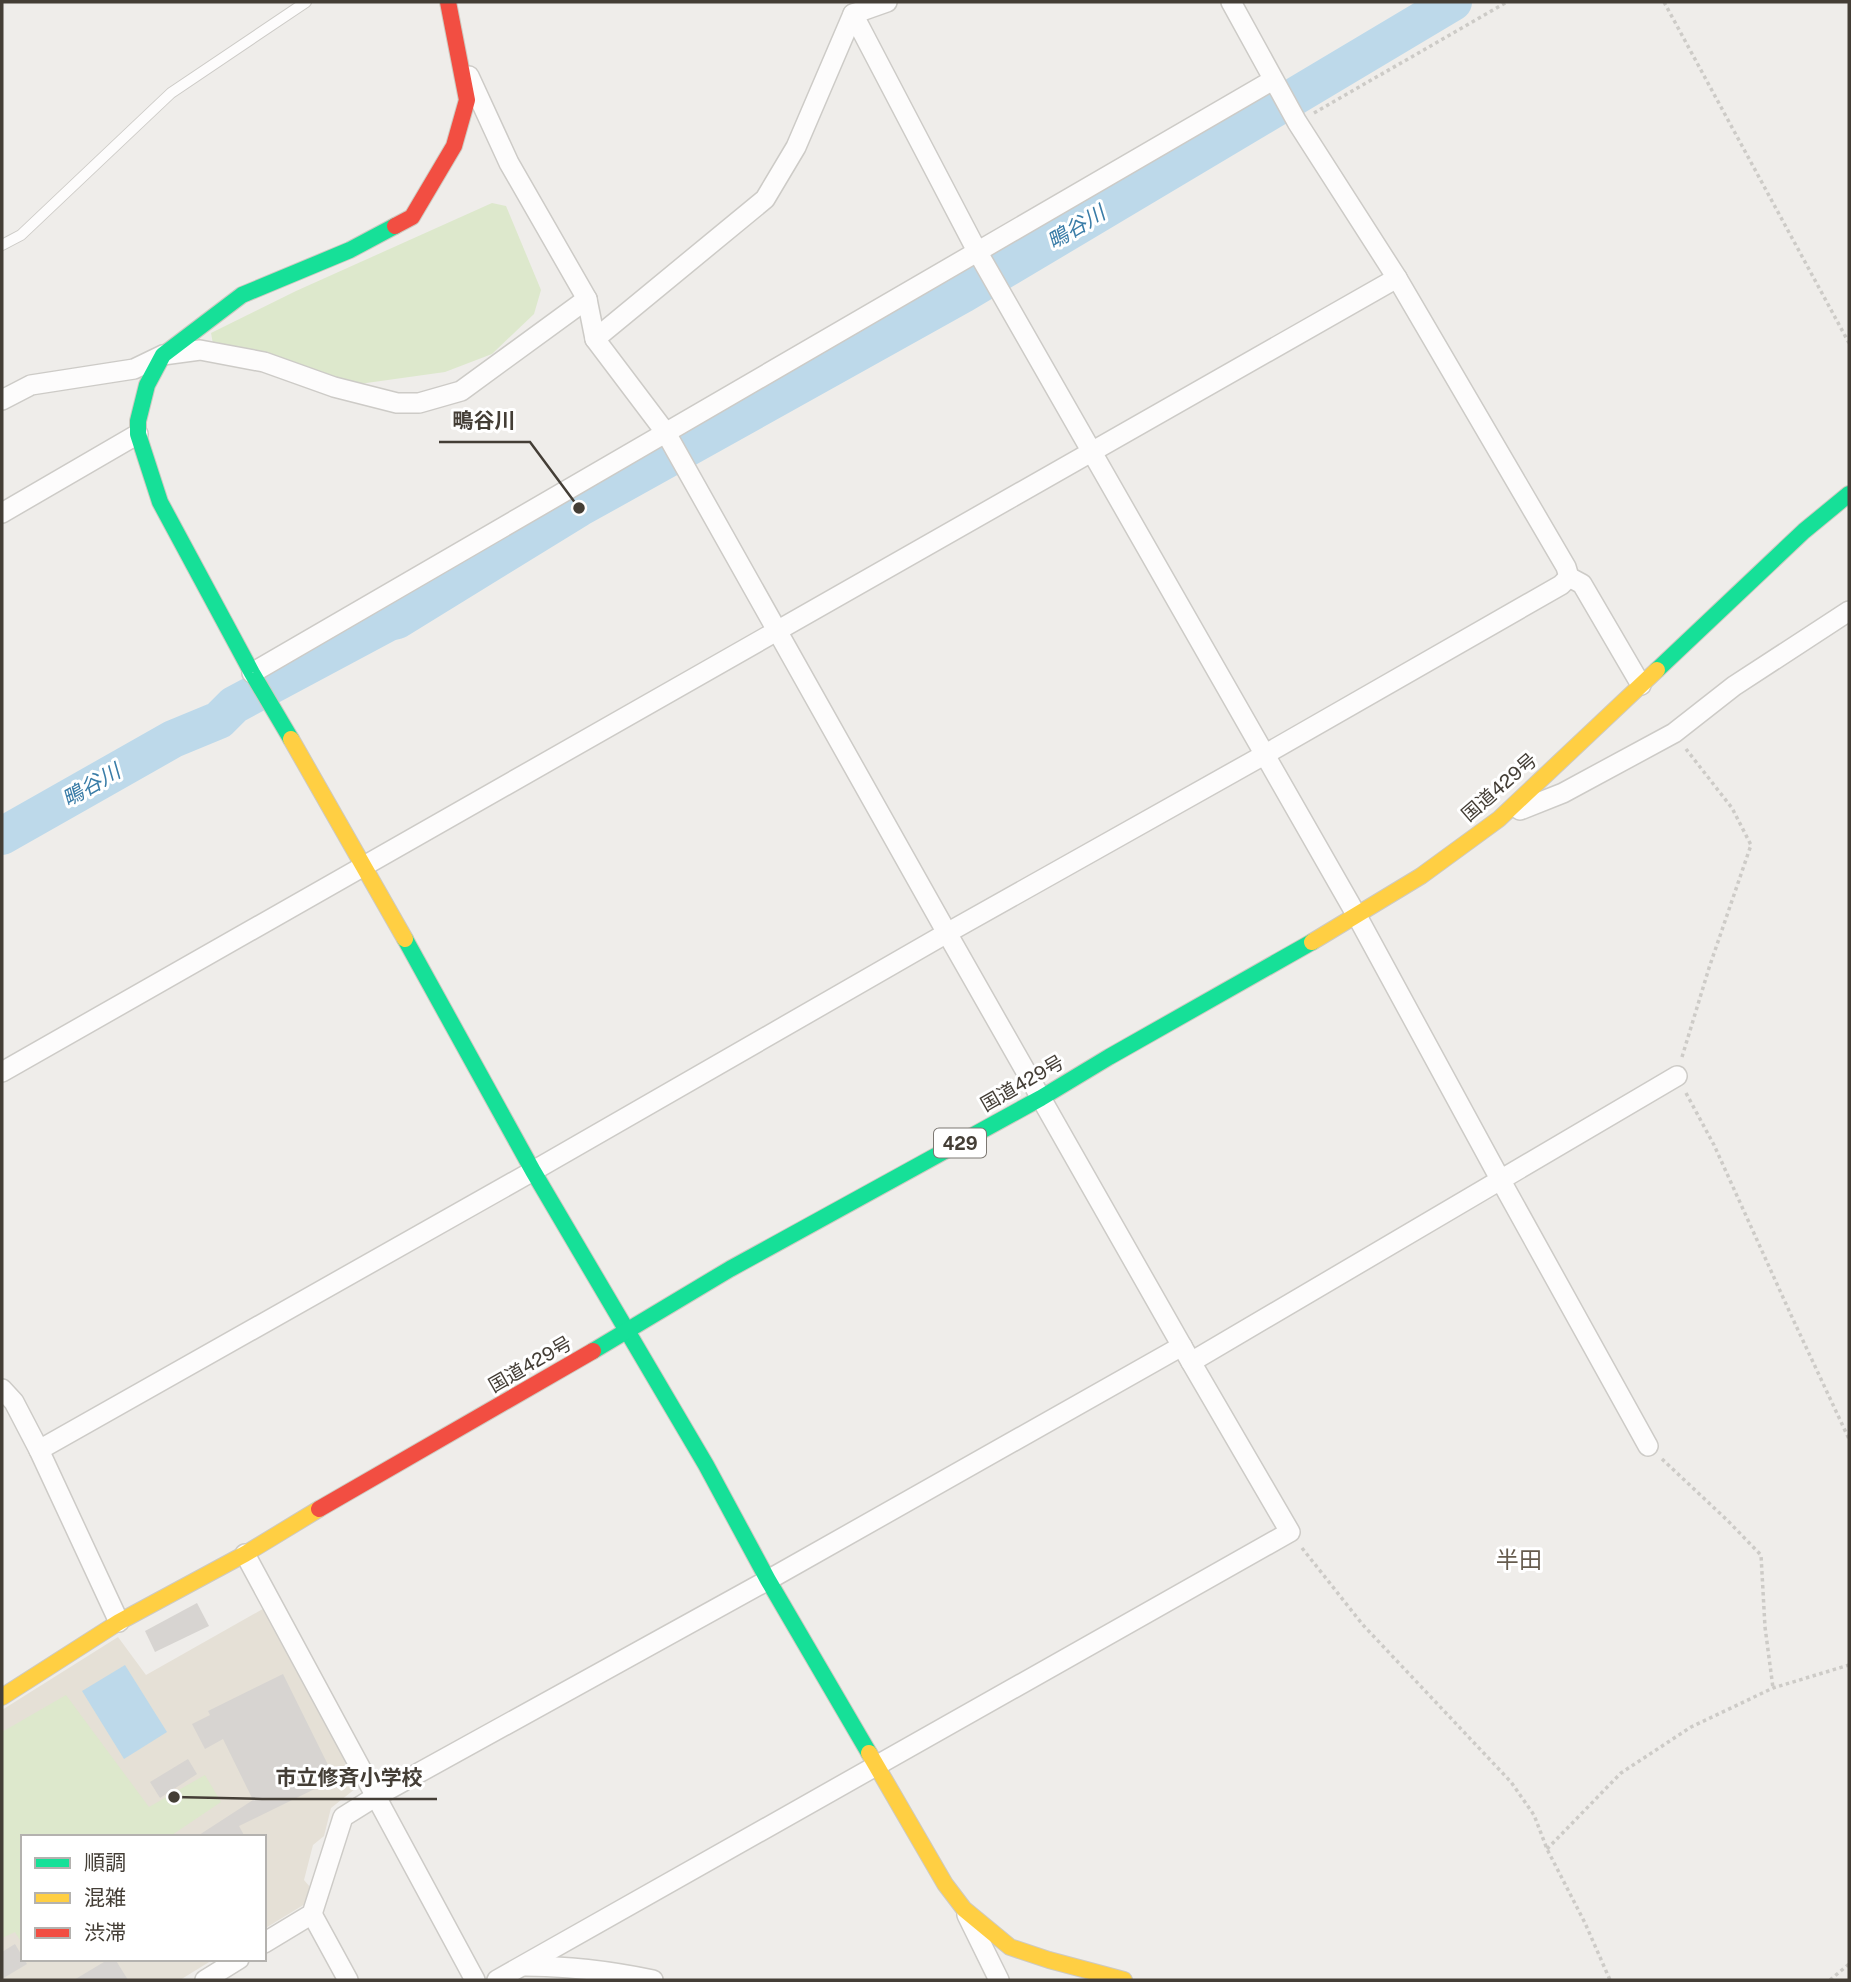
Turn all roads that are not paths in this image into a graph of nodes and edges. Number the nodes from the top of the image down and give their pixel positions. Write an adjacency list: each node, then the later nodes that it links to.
1 (306, 2): 8 (lane)
2 (448, 2): 6 (main road)
3 (887, 2): 5 (street)
4 (1231, 2): 7 (street)
5 (853, 14): 9 (street); 12 (street)
6 (460, 55): 11 (street); 13 (main road)
7 (1273, 80): 9 (street); 10 (street)
8 (2, 245)
9 (977, 251): 15 (street); 17 (street)
10 (1397, 278): 17 (street); 20 (street)
11 (587, 299): 12 (street); 13 (street)
12 (595, 339): 15 (street)
13 (163, 355): 14 (street); 16 (main road)
14 (2, 400)
15 (666, 433): 22 (street); 23 (street)
16 (138, 434): 19 (street); 23 (main road)
17 (1091, 452): 22 (street); 25 (street)
18 (1849, 494): 24 (main road, 国道429号 / 429)
19 (2, 513)
20 (1569, 577): 24 (street); 25 (street)
21 (1849, 611): 26 (street)
22 (777, 632): 27 (street); 29 (street)
23 (252, 673): 27 (main road)
24 (1641, 685): 26 (main road, 国道429号 / 429)
25 (1264, 755): 28 (street); 29 (street)
26 (1499, 818): 28 (main road, 国道429号 / 429)
27 (365, 867): 30 (street); 33 (main road)
28 (1357, 916): 32 (main road, 国道429号 / 429); 34 (street)
29 (947, 933): 32 (street); 33 (street)
30 (2, 1072)
31 (1677, 1076): 34 (street)
32 (1041, 1098): 35 (main road, 国道429号 / 429); 36 (street)
33 (533, 1171): 35 (main road); 39 (street)
34 (1500, 1179): 36 (street); 38 (street)
35 (627, 1332): 40 (main road, 国道429号 / 429); 41 (main road)
36 (1186, 1354): 41 (street); 44 (street)
37 (6, 1400): 39 (street)
38 (1648, 1447)
39 (40, 1450): 42 (street)
40 (245, 1553): 42 (main road, 国道429号 / 429); 45 (street)
41 (768, 1580): 44 (main road); 45 (street)
42 (119, 1622): 43 (main road, 国道429号 / 429)
43 (2, 1697)
44 (877, 1766): 46 (main road); 50 (street)
45 (375, 1797): 47 (street); 53 (street)
46 (964, 1909): 56 (street); 57 (main road)
47 (312, 1914): 48 (street); 52 (street)
48 (266, 1942)
49 (236, 1961): 51 (street)
50 (524, 1966): 54 (street); 55 (street)
51 (205, 1980)
52 (348, 1980)
53 (475, 1980)
54 (497, 1980)
55 (653, 1980)
56 (999, 1980)
57 (1124, 1980)

